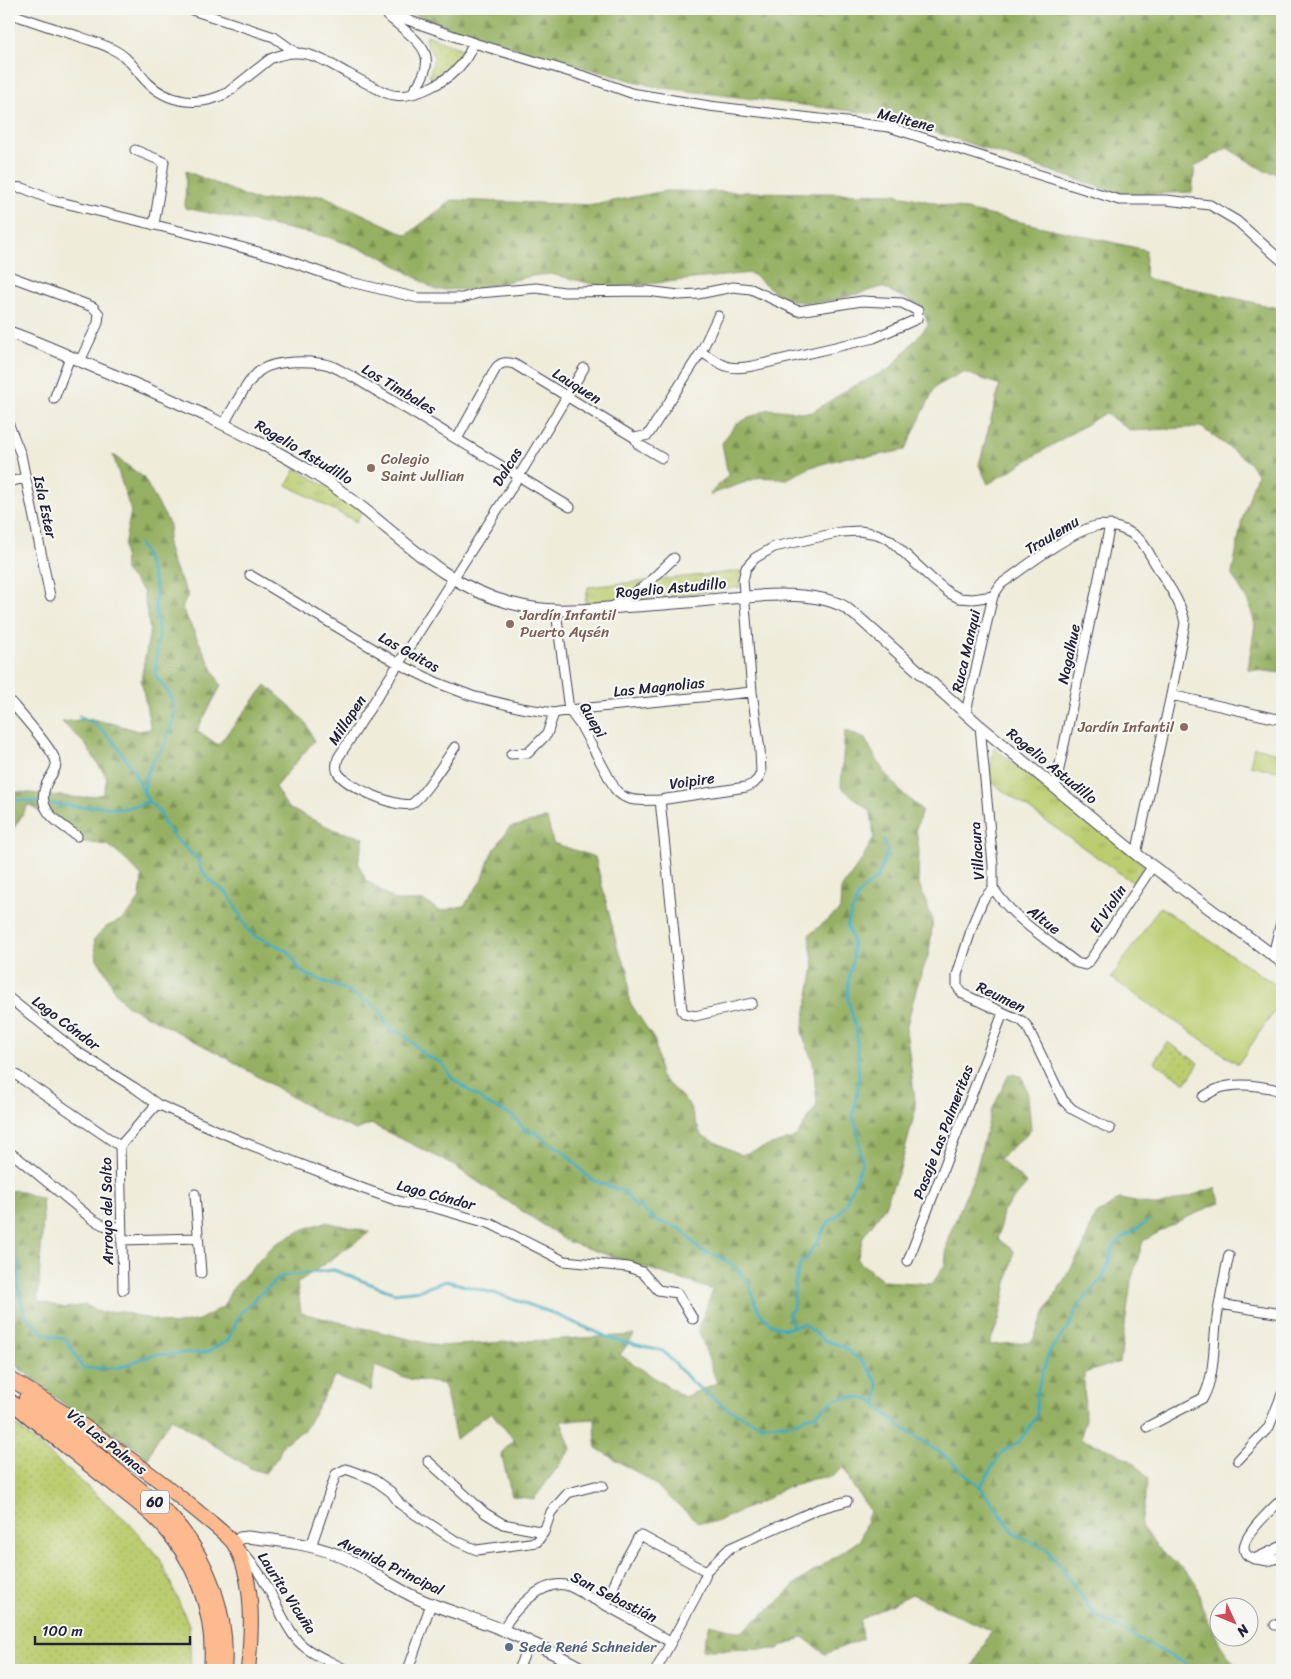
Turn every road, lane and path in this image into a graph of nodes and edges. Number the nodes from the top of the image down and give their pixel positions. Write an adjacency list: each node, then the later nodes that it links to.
1 (189, 9): 5 (street)
2 (379, 10): 4 (street, Melitene); 6 (street)
3 (9, 13): 5 (street)
4 (474, 43): 6 (street); 10 (street, Melitene)
5 (295, 52): 6 (street)
6 (411, 94)
7 (135, 150): 9 (street)
8 (9, 187): 9 (street)
9 (154, 225): 14 (street)
10 (1282, 261)
11 (9, 276): 15 (street)
12 (718, 316): 14 (street)
13 (9, 332): 15 (street, Rogelio Astudillo)
14 (701, 352): 21 (street)
15 (75, 359): 18 (street); 19 (street, Rogelio Astudillo)
16 (584, 368): 17 (street, Dalcas)
17 (568, 396): 21 (street, Lauquen); 22 (street, Lauquen); 24 (street, Dalcas)
18 (54, 399)
19 (224, 424): 22 (street, Los Timbales); 31 (street, Rogelio Astudillo)
20 (9, 425): 25 (street, Isla Ester)
21 (635, 438): 23 (street, Lauquen)
22 (457, 439): 24 (street, Los Timbales)
23 (662, 458)
24 (519, 476): 27 (street, Los Timbales); 31 (street, Dalcas)
25 (25, 478): 26 (street); 32 (street, Isla Ester)
26 (9, 482)
27 (570, 507)
28 (1110, 525): 34 (street, Traulemu); 39 (street); 48 (street, Nagalhue)
29 (674, 558): 35 (street)
30 (250, 575): 37 (street, Las Gaitas)
31 (452, 579): 36 (street, Rogelio Astudillo); 37 (street, Millapen)
32 (50, 596)
33 (743, 596): 34 (street); 35 (street, Rogelio Astudillo); 38 (street, Voipire); 42 (street, Rogelio Astudillo)
34 (993, 596): 42 (street, Ruca Manqui)
35 (612, 608): 36 (street, Rogelio Astudillo)
36 (556, 611): 41 (street, Quepi)
37 (399, 664): 43 (street, Las Gaitas); 46 (street, Millapen)
38 (752, 692): 41 (street, Las Magnolias); 49 (street, Voipire)
39 (1172, 695): 44 (street); 51 (street)
40 (9, 700): 50 (street)
41 (569, 710): 43 (street, Las Gaitas); 49 (street, Quepi)
42 (966, 712): 45 (street, Rogelio Astudillo)
43 (554, 713): 47 (street)
44 (1282, 720)
45 (980, 726): 48 (street, Rogelio Astudillo); 53 (street, Villacura)
46 (455, 746)
47 (511, 754)
48 (1055, 788): 51 (street, Rogelio Astudillo)
49 (660, 800): 59 (street, Voipire)
50 (77, 836)
51 (1136, 854): 52 (street, Rogelio Astudillo)
52 (1152, 867): 55 (street, Rogelio Astudillo); 56 (street, El Violin)
53 (993, 888): 56 (street, Altue); 57 (street, Villacura)
54 (1282, 918): 55 (street)
55 (1278, 959)
56 (1085, 965)
57 (963, 994): 60 (street, Reumen)
58 (9, 998): 64 (street, Lago Cóndor)
59 (752, 1003)
60 (1003, 1013): 65 (street, Reumen); 73 (street, Pasaje Las Palmeritas)
61 (9, 1070): 66 (street, Arroyo del Salto)
62 (1282, 1091): 63 (street)
63 (1203, 1097)
64 (157, 1104): 66 (street); 78 (street, Lago Cóndor)
65 (1110, 1129)
66 (120, 1146): 69 (street, Arroyo del Salto)
67 (9, 1152): 69 (street)
68 (195, 1194): 70 (street)
69 (121, 1228): 71 (street, Arroyo del Salto)
70 (198, 1238): 71 (street); 74 (street)
71 (121, 1240): 75 (street, Arroyo del Salto)
72 (1229, 1255): 76 (street)
73 (908, 1261)
74 (201, 1273)
75 (123, 1290)
76 (1219, 1304): 77 (street); 83 (street)
77 (1282, 1314)
78 (693, 1319)
79 (9, 1378): 90 (highway)
80 (9, 1384): 102 (highway, Vía Las Palmas / 60)
81 (1282, 1394): 84 (street)
82 (9, 1400): 101 (highway, Vía Las Palmas / 60)
83 (1147, 1427)
84 (1238, 1460)
85 (428, 1461): 89 (street)
86 (603, 1486): 89 (street)
87 (1282, 1499): 94 (street)
88 (847, 1501): 95 (street)
89 (544, 1532): 91 (street)
90 (233, 1542): 91 (street, Avenida Principal); 103 (highway); 104 (street, Laurita Vicuña)
91 (311, 1546): 96 (street, Avenida Principal)
92 (1282, 1546): 94 (street)
93 (1282, 1557): 94 (street)
94 (1254, 1559)
95 (706, 1571): 97 (street); 99 (street)
96 (431, 1604): 98 (street, Avenida Principal); 105 (street)
97 (606, 1605): 98 (street, San Sebastián); 99 (street, San Sebastián)
98 (503, 1630): 100 (street, Avenida Principal)
99 (670, 1642): 108 (street)
100 (529, 1643): 106 (street); 107 (street, Avenida Principal)
101 (211, 1670)
102 (224, 1670)
103 (248, 1670)
104 (346, 1670)
105 (408, 1670)
106 (518, 1670)
107 (585, 1670)
108 (656, 1670)

